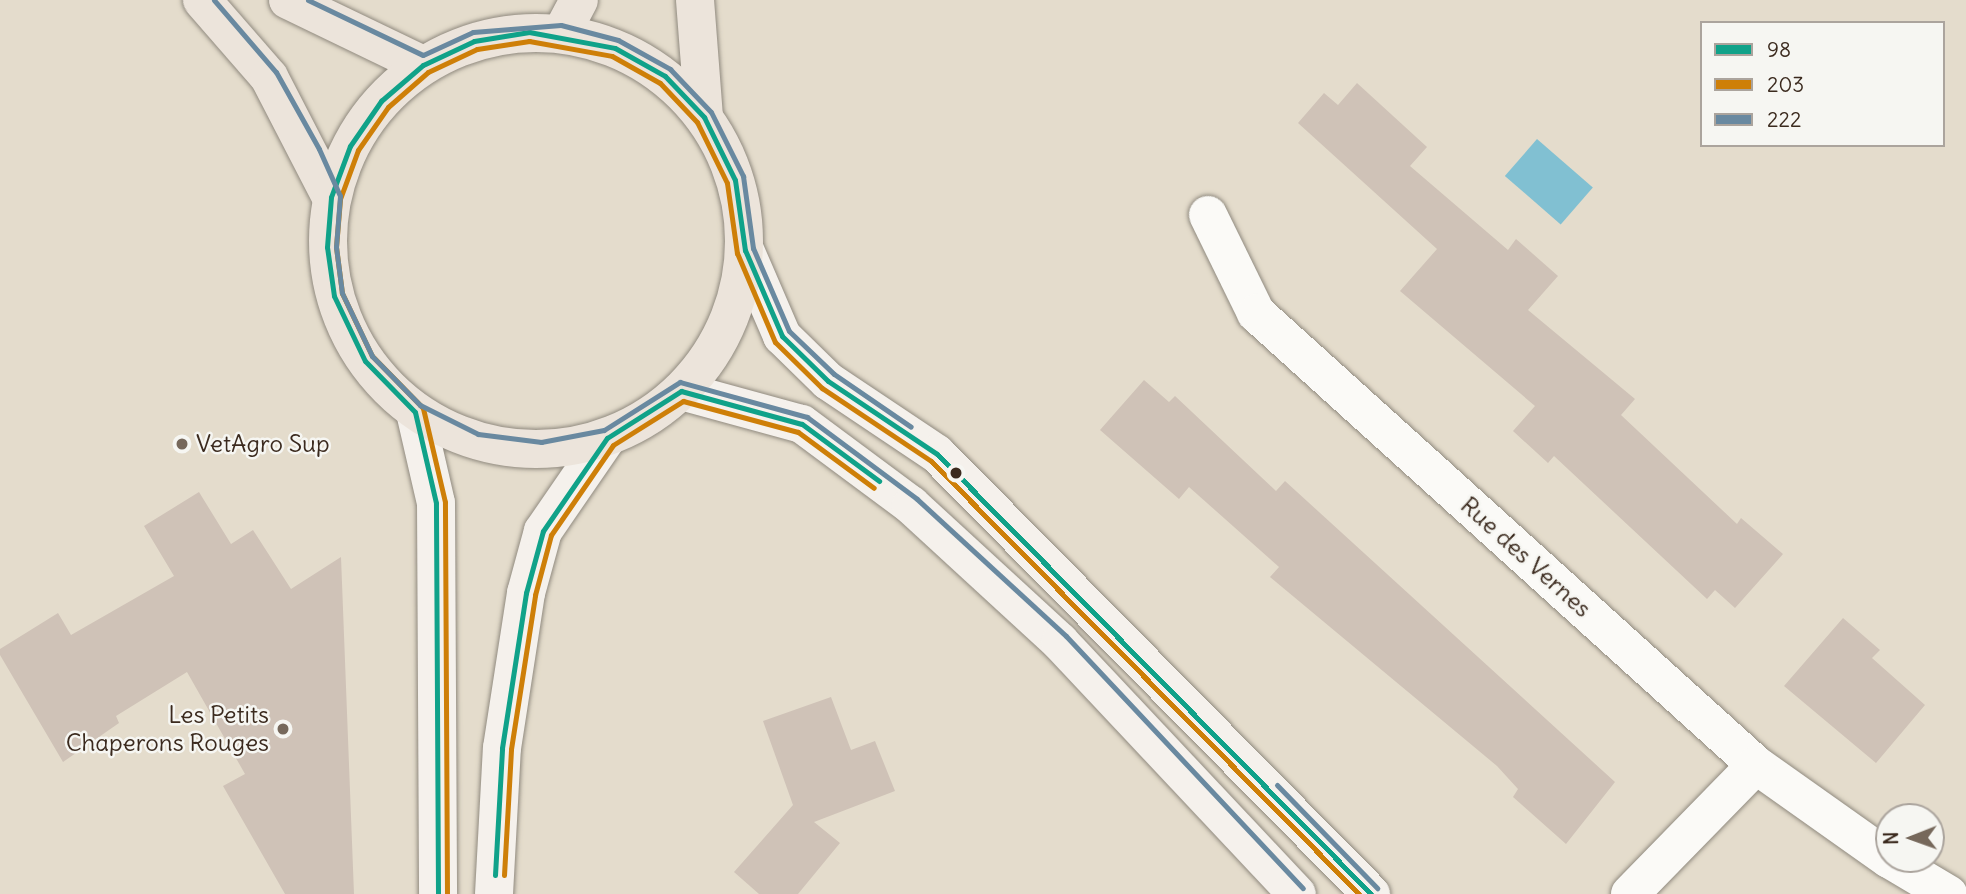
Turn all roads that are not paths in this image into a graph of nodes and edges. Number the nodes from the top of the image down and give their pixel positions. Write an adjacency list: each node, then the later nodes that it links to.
1 (202, 0): 8 (main road)
2 (288, 0): 6 (main road)
3 (579, 0): 5 (main road)
4 (695, 0): 7 (main road)
5 (561, 34): 6 (main road); 7 (main road)
6 (422, 65): 8 (main road)
7 (704, 117): 10 (main road)
8 (331, 197): 12 (main road)
9 (1208, 215): 14 (street, Rue des Vernes)
10 (745, 250): 11 (main road); 20 (main road)
11 (681, 391): 13 (main road); 19 (main road)
12 (415, 412): 13 (main road); 17 (main road)
13 (607, 438): 18 (main road)
14 (1756, 765): 15 (street, Rue des Vernes); 21 (street)
15 (1875, 849)
16 (1913, 873): 22 (street, Rue des Vernes)
17 (438, 894)
18 (494, 894)
19 (1297, 894)
20 (1371, 894)
21 (1630, 894)
22 (1948, 894)

